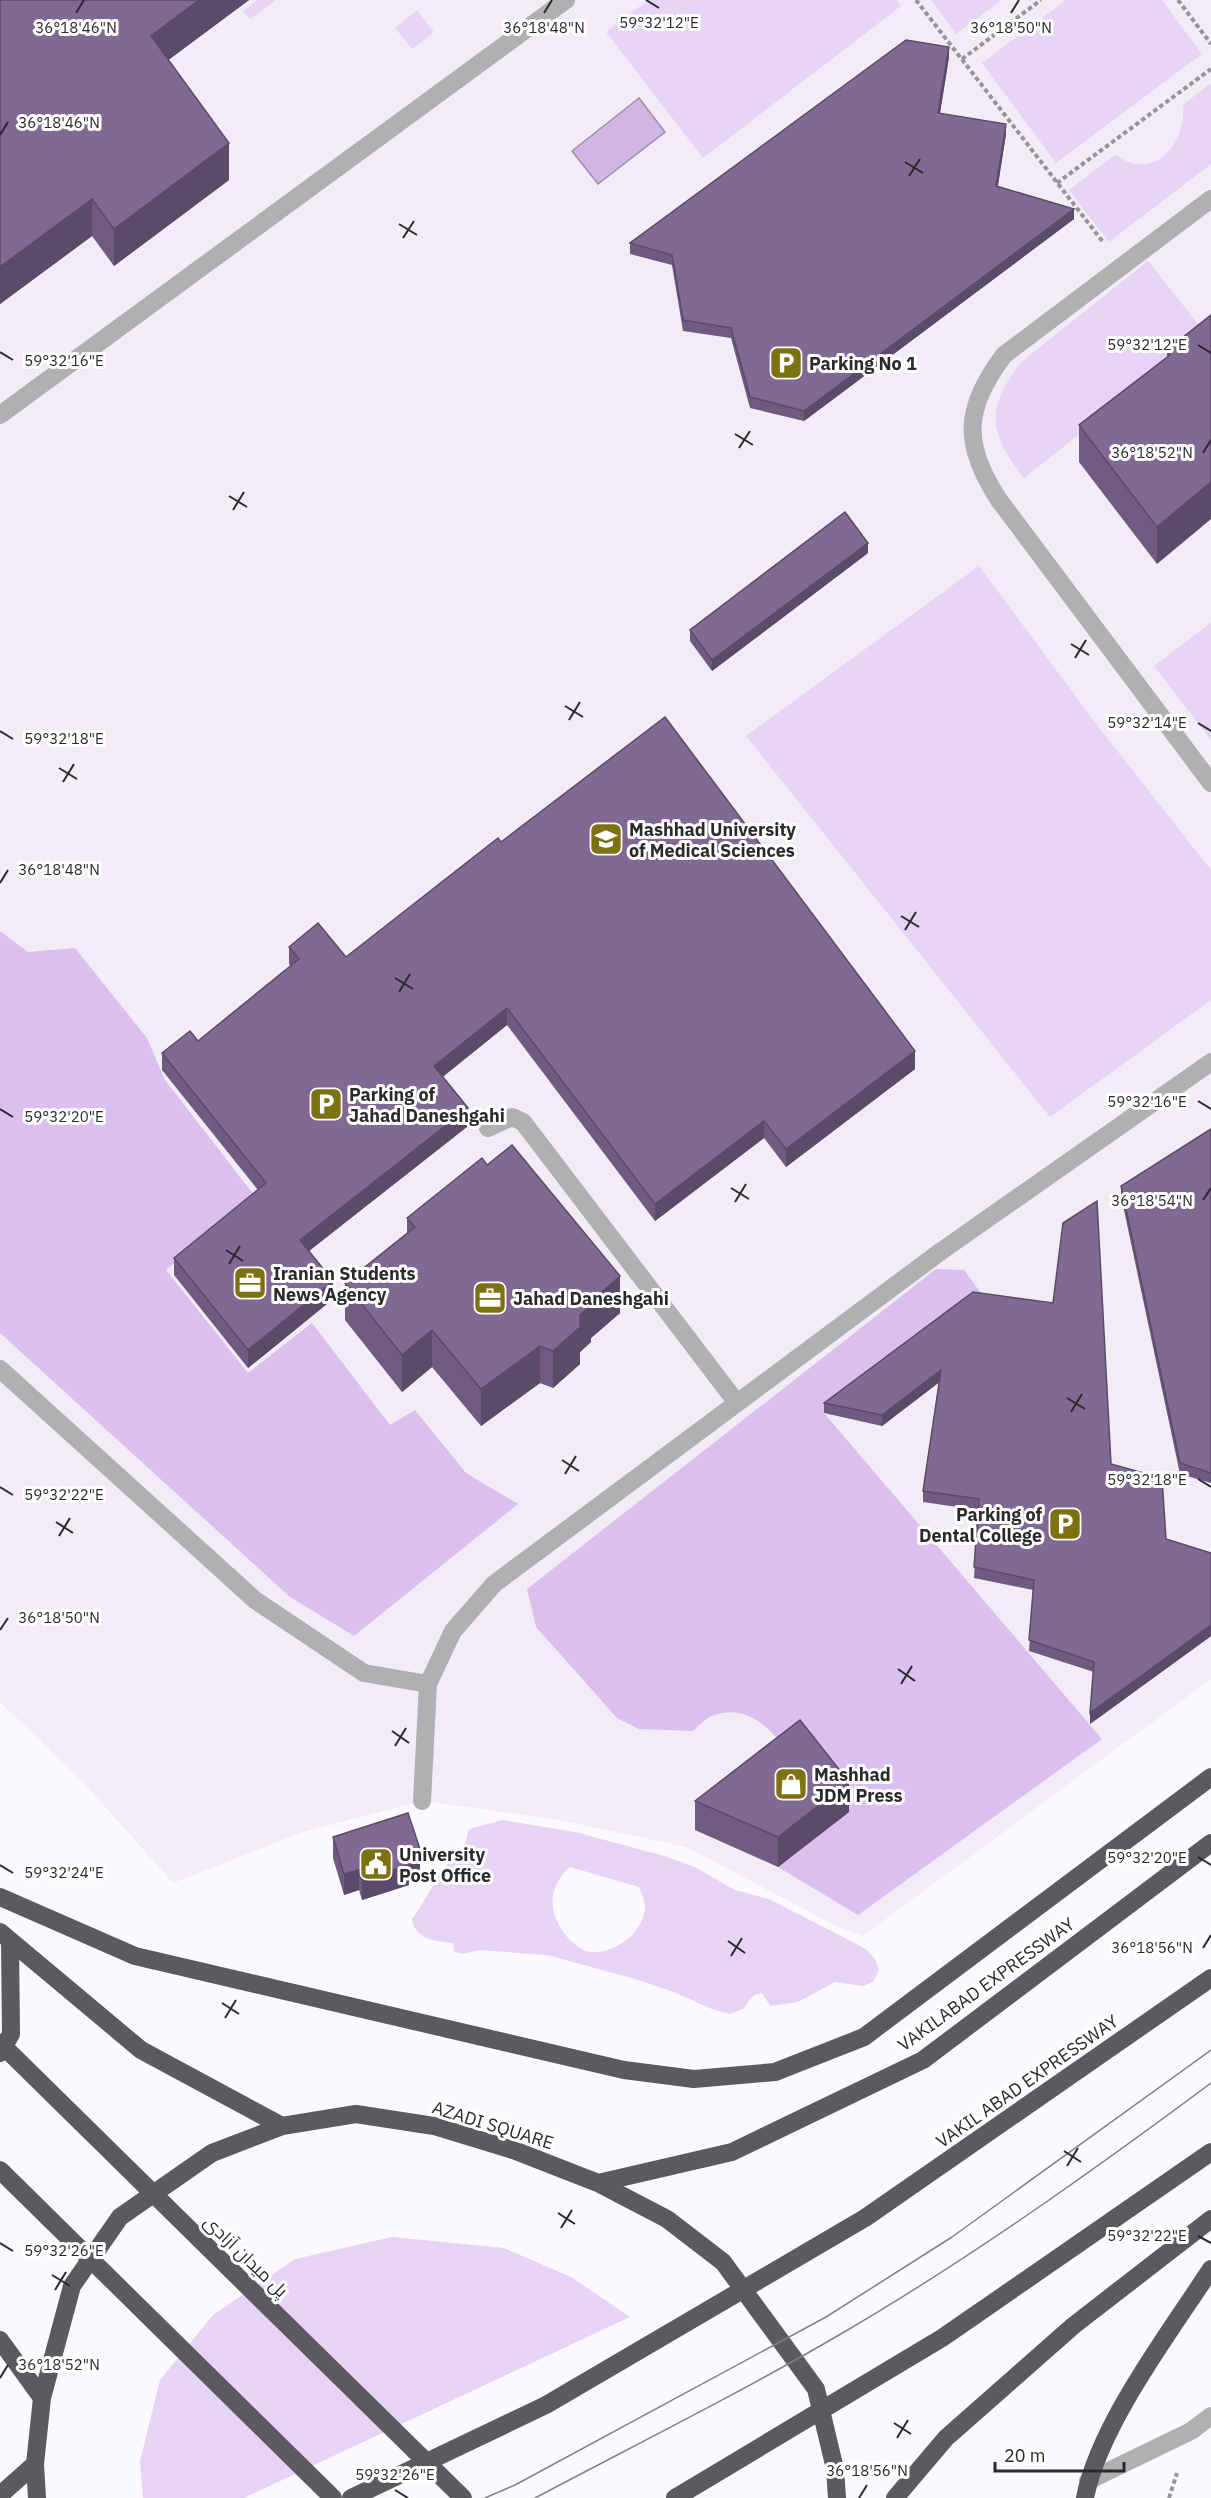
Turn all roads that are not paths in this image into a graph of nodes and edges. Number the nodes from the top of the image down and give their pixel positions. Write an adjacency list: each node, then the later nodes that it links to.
1 (566, 0): 3 (street)
2 (1211, 199): 4 (street)
3 (0, 416)
4 (1211, 783)
5 (1211, 1062): 8 (street)
6 (488, 1128): 8 (street)
7 (0, 1369): 9 (street)
8 (737, 1403): 9 (street)
9 (428, 1684): 11 (street)
10 (1211, 1777): 13 (highway)
11 (422, 1801)
12 (1211, 1843): 21 (highway, VAKILABAD EXPRESSWAY)
13 (0, 1897)
14 (5, 1937): 17 (highway); 18 (highway)
15 (1211, 1978): 32 (highway, VAKIL ABAD EXPRESSWAY)
16 (0, 2043): 33 (highway, پل میدان آزادی)
17 (0, 2053)
18 (282, 2126): 21 (highway, AZADI SQUARE); 25 (highway, AZADI SQUARE)
19 (1211, 2152): 34 (highway)
20 (0, 2170): 31 (highway)
21 (598, 2182): 35 (highway, AZADI SQUARE)
22 (1211, 2219): 36 (highway)
23 (1211, 2269): 28 (highway)
24 (0, 2340): 25 (highway)
25 (42, 2398): 27 (highway, AZADI SQUARE)
26 (1211, 2416): 28 (street)
27 (35, 2464): 29 (highway); 30 (highway, AZADI SQUARE)
28 (1087, 2489)
29 (0, 2495)
30 (37, 2498)
31 (333, 2498)
32 (351, 2498)
33 (464, 2498)
34 (675, 2498)
35 (837, 2498)
36 (895, 2498)

